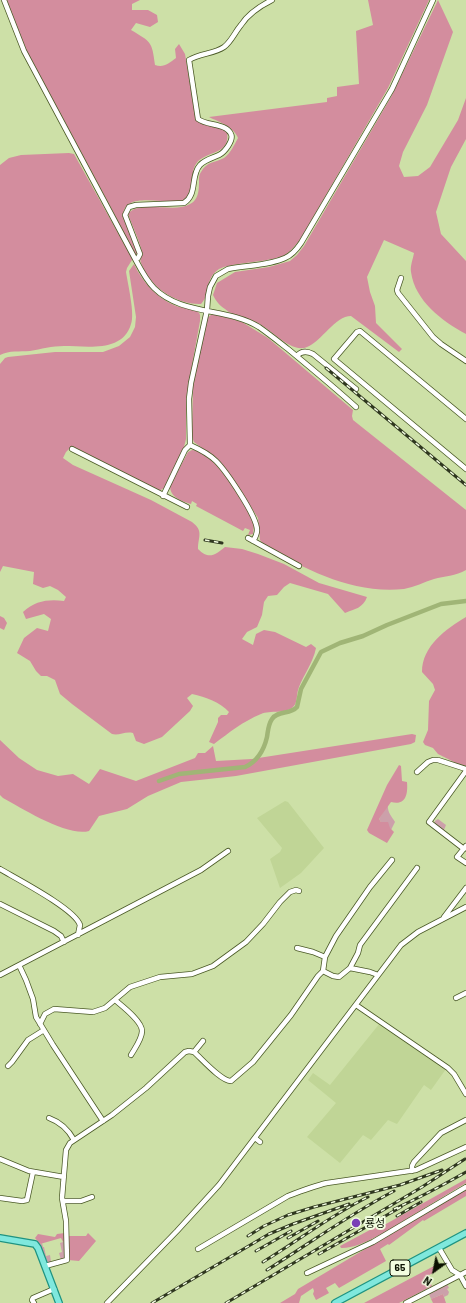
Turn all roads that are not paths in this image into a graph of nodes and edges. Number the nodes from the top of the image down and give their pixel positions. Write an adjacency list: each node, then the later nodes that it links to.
1 (4, 0): 6 (street)
2 (272, 0): 4 (street)
3 (433, 0): 6 (street)
4 (138, 258)
5 (401, 278): 8 (street)
6 (207, 310): 7 (street); 12 (street)
7 (297, 356): 9 (street); 10 (street)
8 (466, 361)
9 (356, 389)
10 (356, 406)
11 (466, 419): 14 (street)
12 (190, 446): 15 (street); 18 (street)
13 (72, 449): 15 (street)
14 (466, 469)
15 (164, 496): 16 (street)
16 (187, 507)
17 (248, 538): 18 (street)
18 (253, 541): 19 (street)
19 (300, 566)
20 (466, 770): 21 (street); 22 (street)
21 (417, 772)
22 (465, 847): 25 (street)
23 (228, 851): 33 (street)
24 (392, 860): 36 (street)
25 (466, 863)
26 (417, 868): 38 (street)
27 (0, 869): 33 (street)
28 (466, 888): 32 (street)
29 (299, 891): 44 (street)
30 (0, 904): 34 (street)
31 (466, 907): 32 (street)
32 (443, 918): 41 (street)
33 (78, 935): 34 (street)
34 (64, 942): 37 (street)
35 (297, 948): 36 (street)
36 (325, 957): 39 (street)
37 (19, 965): 40 (street); 46 (street)
38 (350, 968): 39 (street); 41 (street)
39 (323, 971): 49 (street)
40 (0, 975)
41 (378, 975): 45 (street)
42 (466, 993): 43 (street)
43 (456, 998)
44 (115, 1000): 46 (street); 50 (street)
45 (356, 1004): 52 (street); 56 (street)
46 (40, 1024): 47 (street)
47 (44, 1030): 51 (street); 55 (street)
48 (203, 1041): 49 (street)
49 (194, 1052): 55 (street)
50 (131, 1055)
51 (8, 1066)
52 (466, 1094)
53 (49, 1118): 57 (street)
54 (466, 1120): 61 (street)
55 (103, 1121): 57 (street)
56 (255, 1138): 58 (street); 80 (street)
57 (74, 1140): 63 (street)
58 (260, 1142)
59 (466, 1148): 61 (street)
60 (0, 1159): 62 (street)
61 (412, 1171): 71 (street)
62 (33, 1172): 63 (street); 66 (street)
63 (64, 1177): 67 (street)
64 (466, 1187): 74 (street)
65 (92, 1197): 67 (street)
66 (0, 1198)
67 (63, 1201): 72 (street)
68 (466, 1233): 70 (main road, 65)
69 (0, 1238): 72 (main road)
70 (439, 1248): 75 (street); 81 (main road, 65)
71 (198, 1249)
72 (46, 1266): 77 (main road)
73 (466, 1272): 75 (street)
74 (307, 1273)
75 (460, 1276): 76 (street); 82 (street)
76 (466, 1286)
77 (54, 1289): 78 (street); 79 (main road)
78 (34, 1303)
79 (59, 1303)
80 (107, 1303)
81 (335, 1303)
82 (406, 1303)

